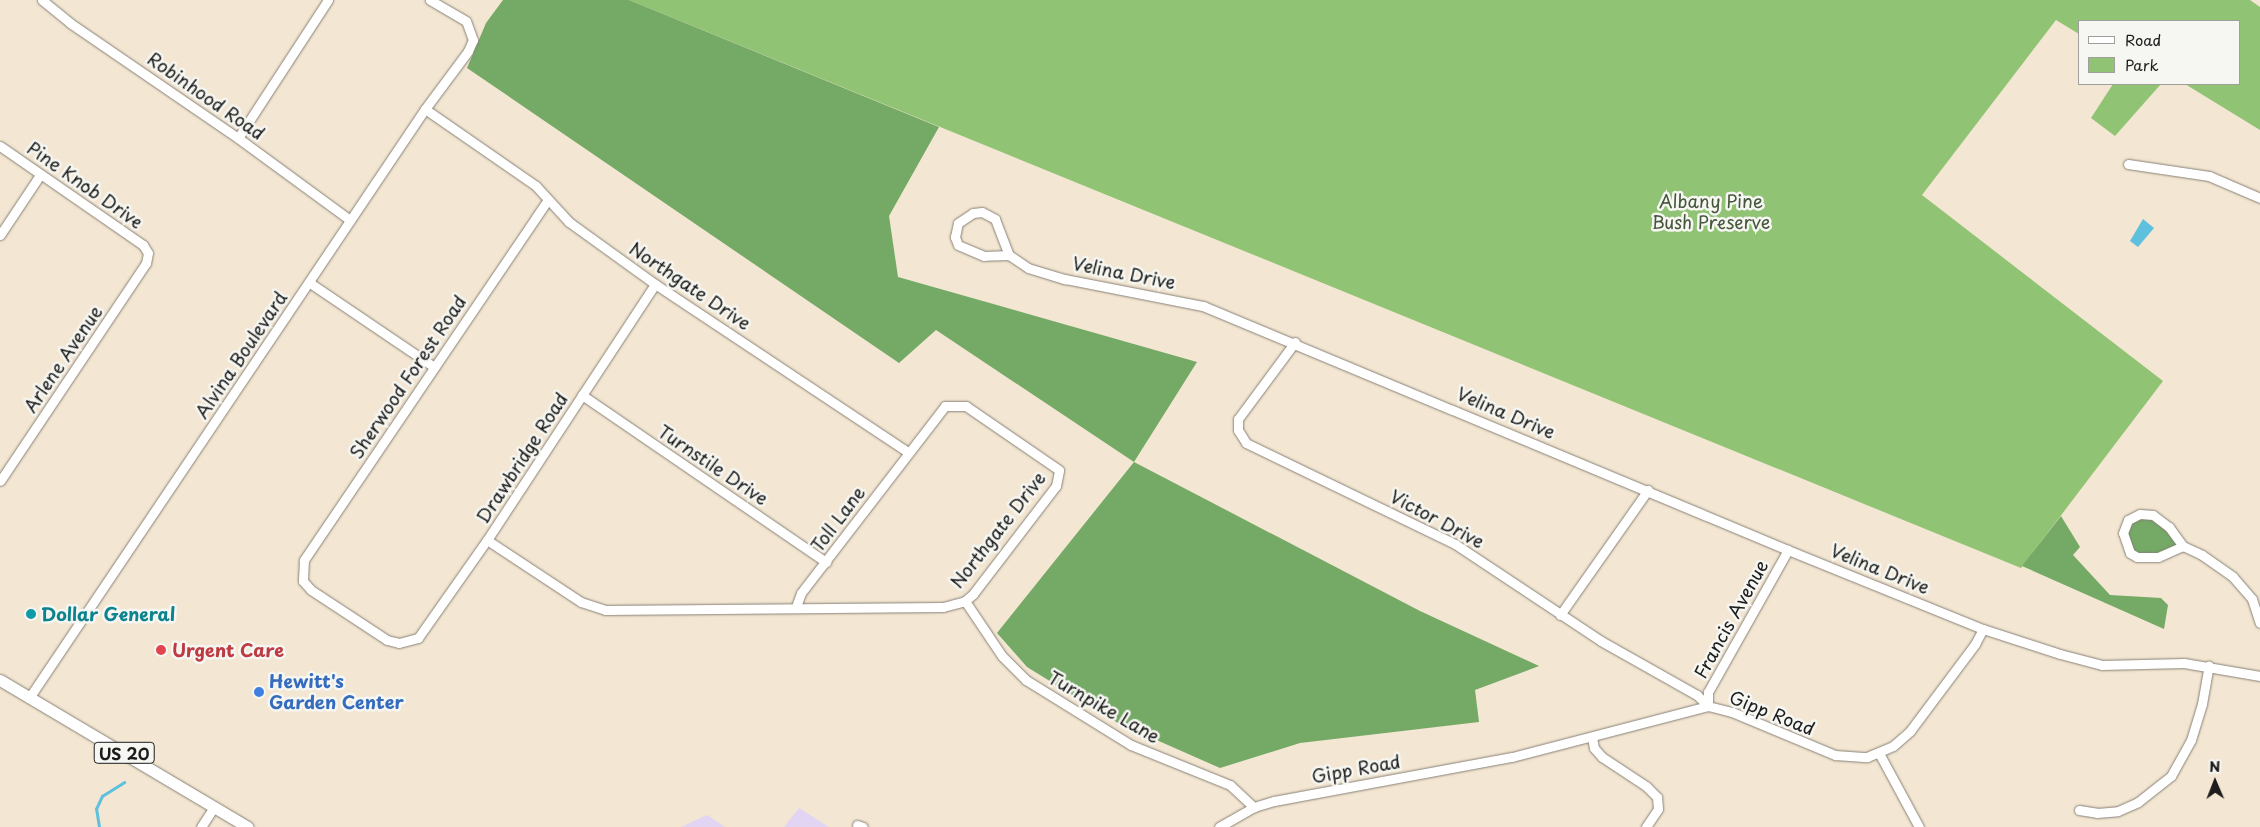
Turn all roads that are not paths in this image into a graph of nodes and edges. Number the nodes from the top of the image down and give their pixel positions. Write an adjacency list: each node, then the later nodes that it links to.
1 (42, 0): 5 (street, Robinhood Road)
2 (328, 0): 5 (street)
3 (430, 0): 4 (street, Alvina Boulevard)
4 (425, 109): 10 (street, Northgate Drive); 11 (street, Alvina Boulevard)
5 (238, 138): 11 (street, Robinhood Road)
6 (0, 146): 8 (street, Pine Knob Drive)
7 (2128, 164): 9 (street)
8 (40, 175): 12 (street); 13 (street, Pine Knob Drive)
9 (2260, 198)
10 (547, 201): 16 (street, Northgate Drive); 18 (street, Sherwood Forest Road)
11 (350, 220): 15 (street, Alvina Boulevard)
12 (0, 236)
13 (148, 253): 21 (street, Arlene Avenue)
14 (1009, 255): 14 (street); 17 (street, Velina Drive)
15 (310, 283): 18 (street); 36 (street, Alvina Boulevard)
16 (655, 284): 19 (street, Drawbridge Road); 20 (street, Northgate Drive)
17 (1295, 342): 22 (street, Velina Drive); 29 (street, Victor Drive)
18 (434, 367): 32 (street, Sherwood Forest Road)
19 (582, 395): 23 (street, Drawbridge Road); 26 (street, Turnstile Drive)
20 (908, 452): 26 (street, Toll Lane); 27 (street, Northgate Drive)
21 (0, 481)
22 (1648, 490): 25 (street, Velina Drive); 29 (street)
23 (487, 540): 28 (street, Northgate Drive); 32 (street, Drawbridge Road)
24 (2183, 546): 24 (street); 30 (street)
25 (1788, 550): 31 (street, Velina Drive); 37 (street, Francis Avenue)
26 (826, 562): 28 (street, Toll Lane)
27 (965, 601): 28 (street, Northgate Drive); 41 (street, Turnpike Lane)
28 (796, 607)
29 (1560, 615): 37 (street, Victor Drive)
30 (2260, 623)
31 (1983, 628): 33 (street); 39 (street, Gipp Road)
32 (408, 643)
33 (2208, 666): 34 (street); 42 (street)
34 (2260, 675)
35 (0, 680): 36 (main road, US 20)
36 (29, 698): 40 (main road, US 20)
37 (1708, 706): 38 (street, Gipp Road); 39 (street, Gipp Road)
38 (1592, 737): 41 (street, Gipp Road); 46 (street)
39 (1879, 753): 47 (street)
40 (214, 807): 43 (street); 44 (main road, US 20)
41 (1254, 807): 45 (street, Gipp Road)
42 (2078, 810)
43 (201, 827)
44 (248, 827)
45 (1219, 827)
46 (1646, 827)
47 (1919, 827)

